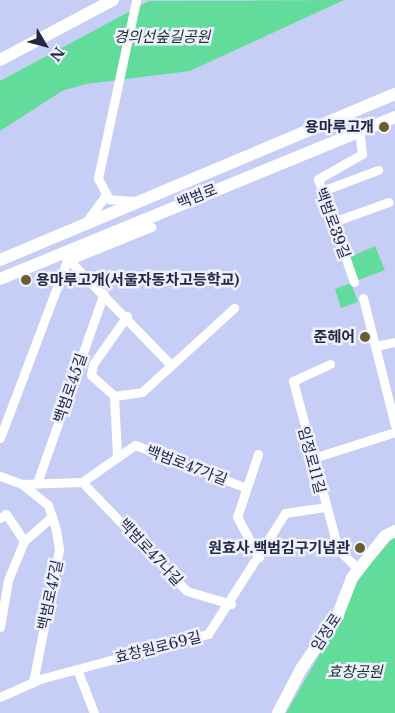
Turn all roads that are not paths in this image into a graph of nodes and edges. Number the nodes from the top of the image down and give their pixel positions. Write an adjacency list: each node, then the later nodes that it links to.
1 (114, 0): 3 (main road)
2 (136, 0): 9 (street)
3 (0, 60)
4 (395, 94): 10 (main road, 백범로)
5 (395, 117): 6 (main road, 백범로)
6 (359, 131): 8 (street, 백범로39길); 16 (main road, 백범로)
7 (378, 170): 8 (street)
8 (322, 191): 13 (street, 백범로39길)
9 (105, 196): 10 (street); 12 (street, 백범로)
10 (135, 201): 12 (main road, 백범로)
11 (389, 202): 13 (street)
12 (86, 221): 15 (main road, 백범로)
13 (333, 222): 19 (street, 백범로39길)
14 (151, 227): 16 (street)
15 (63, 231): 16 (main road); 17 (main road, 백범로)
16 (65, 256): 18 (main road, 백범로); 20 (street); 31 (street)
17 (0, 260)
18 (0, 279)
19 (354, 282)
20 (104, 292): 23 (street); 37 (street, 백범로45길)
21 (363, 298): 25 (street)
22 (234, 308): 26 (street)
23 (127, 316): 26 (street); 28 (street, 백범로45길)
24 (395, 342): 25 (street)
25 (376, 346): 29 (street)
26 (170, 364): 28 (street)
27 (330, 364): 34 (street, 임정로11길)
28 (114, 396): 33 (street)
29 (395, 424)
30 (395, 432): 34 (street)
31 (0, 438)
32 (258, 454): 39 (street, 백범로47가길)
33 (117, 456): 36 (street, 백범로47가길); 39 (street, 백범로47가길)
34 (310, 459): 40 (street, 임정로11길)
35 (0, 476): 38 (street, 백범로47길)
36 (82, 482): 37 (street); 48 (street, 백범로47나길)
37 (37, 483): 38 (street)
38 (22, 484): 41 (street, 백범로47길)
39 (244, 487): 45 (street, 백범로47가길)
40 (325, 507): 45 (street, 효창원로69길); 46 (street, 임정로11길)
41 (52, 517): 44 (street); 51 (street, 백범로47길)
42 (0, 518): 44 (street)
43 (395, 531): 46 (main road, 임정로)
44 (24, 541): 47 (street)
45 (259, 558): 48 (street, 효창원로69길)
46 (359, 570): 54 (main road, 임정로)
47 (4, 580): 49 (street)
48 (231, 604): 50 (street, 효창원로69길)
49 (0, 627)
50 (77, 669): 51 (street, 효창원로69길); 53 (street)
51 (33, 682): 52 (street, 효창원로69길)
52 (0, 697)
53 (94, 713)
54 (278, 713)

